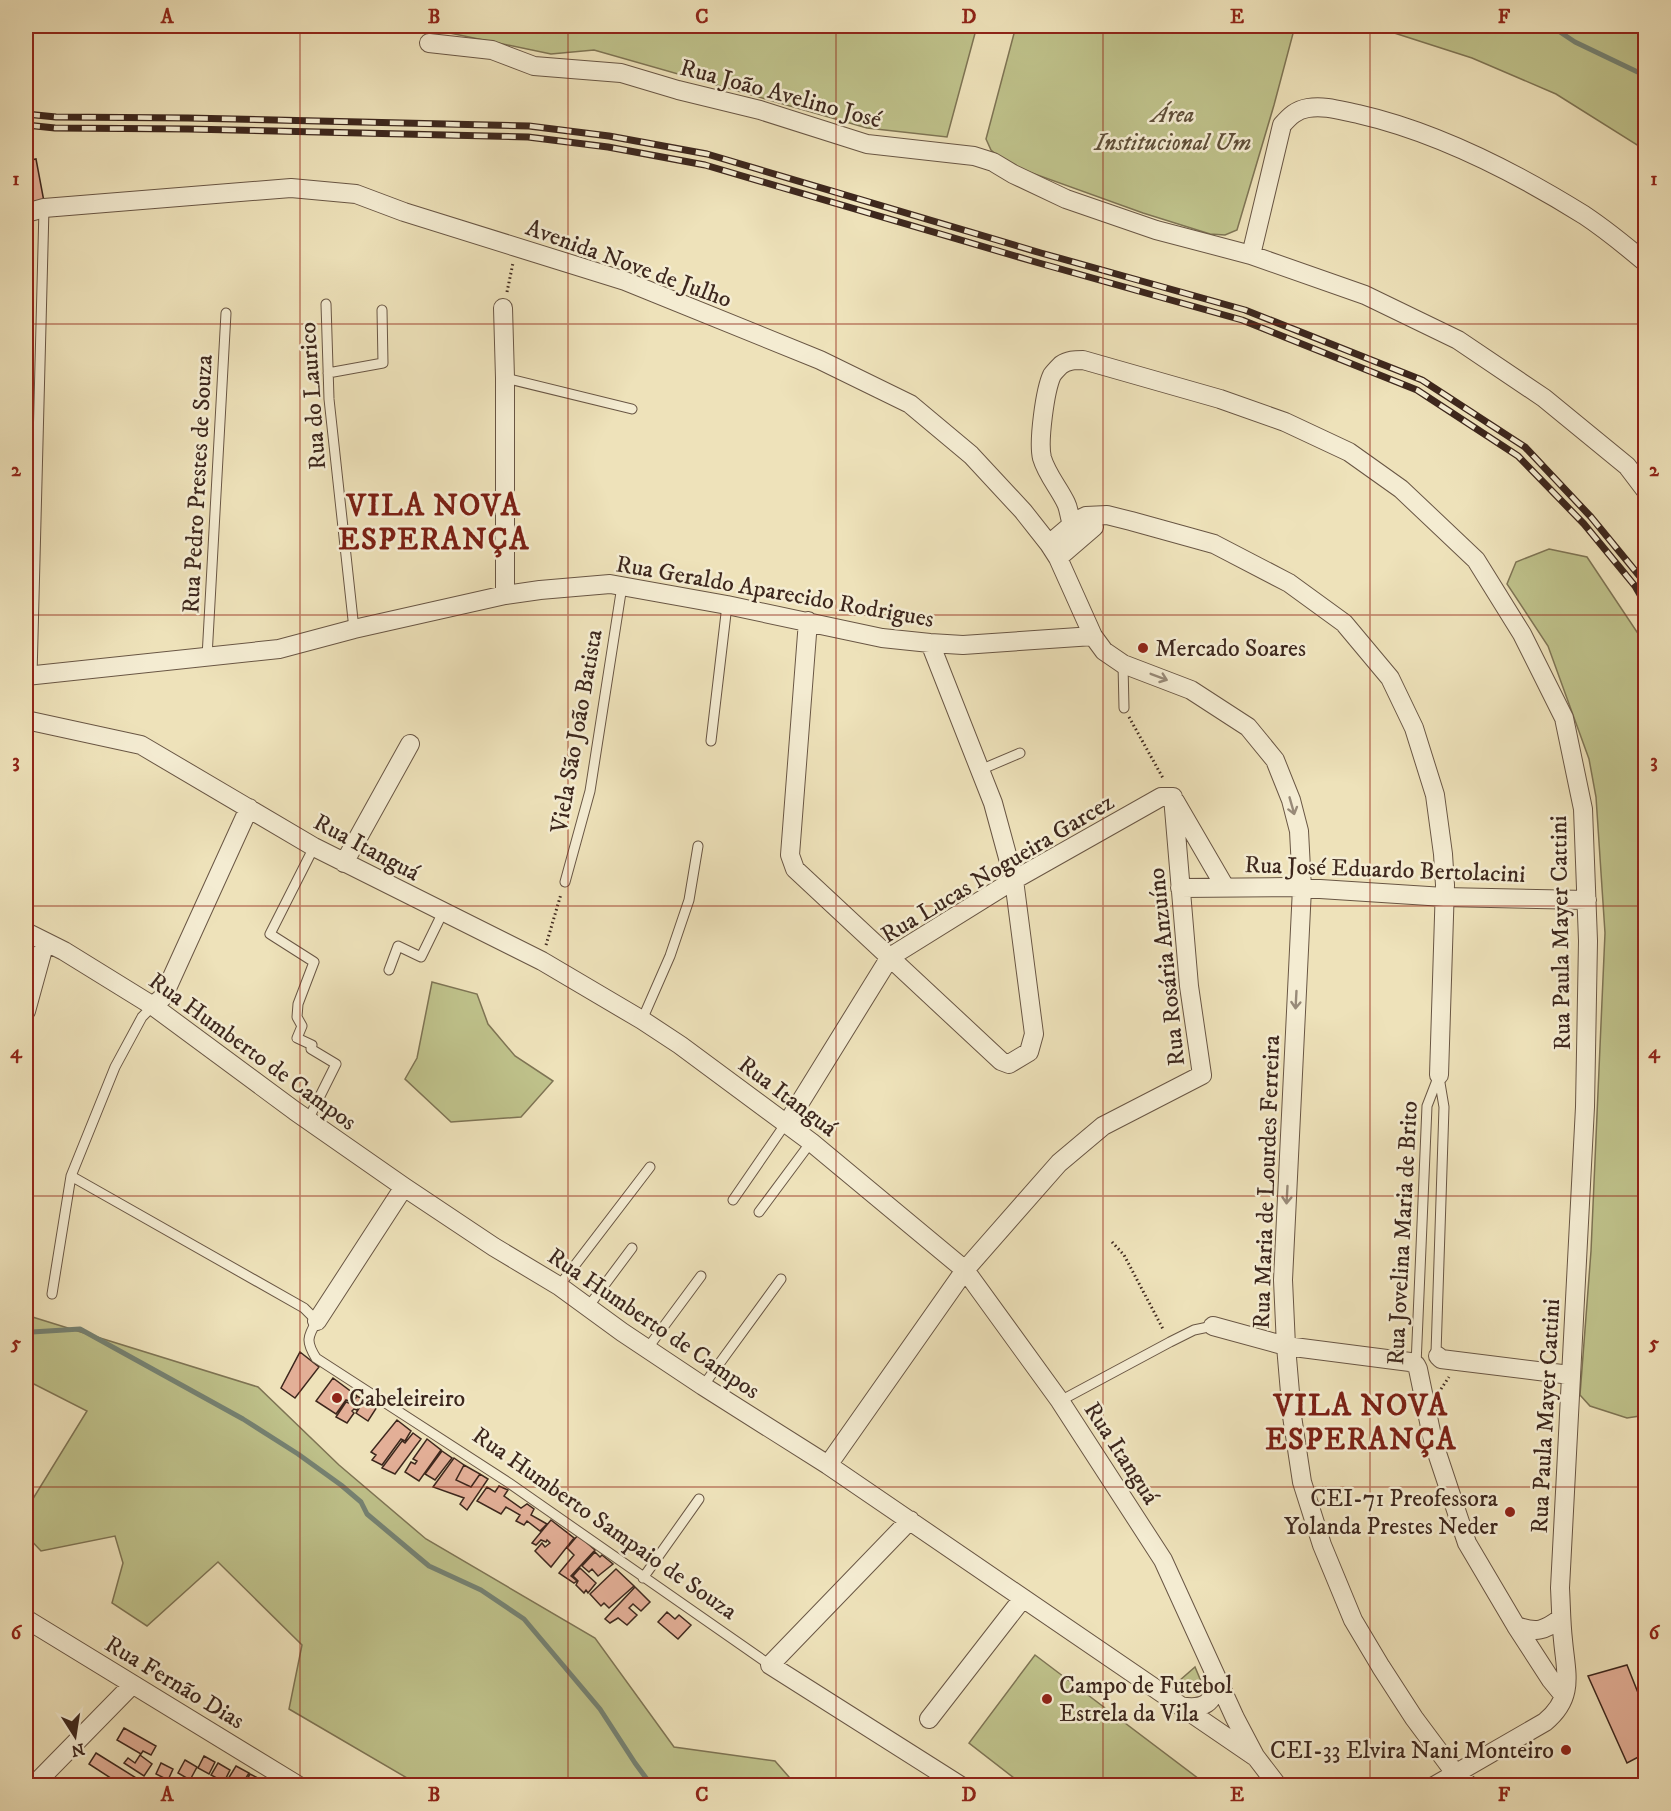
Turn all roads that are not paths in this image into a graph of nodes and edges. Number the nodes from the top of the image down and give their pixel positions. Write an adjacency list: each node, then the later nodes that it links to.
1 (429, 43): 4 (street, Rua João Avelino José)
2 (44, 208): 3 (street, Avenida Nove de Julho); 19 (street, Avenida Nove de Julho); 29 (lane)
3 (26, 213)
4 (1251, 255): 5 (street); 14 (street, Rua João Avelino José)
5 (1646, 262)
6 (326, 304): 10 (lane, Rua do Laurico)
7 (503, 308): 11 (street)
8 (382, 310): 10 (lane)
9 (226, 313): 27 (lane, Rua Pedro Prestes de Souza)
10 (328, 373): 24 (lane, Rua do Laurico)
11 (505, 378): 12 (lane); 21 (street)
12 (632, 409)
13 (1057, 486): 15 (street, Rua Paula Mayer Cattini); 17 (street, Rua Paula Mayer Cattini); 47 (street, Rua Paula Mayer Cattini)
14 (1646, 491)
15 (1107, 515): 16 (street, Rua Jovelina Maria de Brito); 17 (street, Rua Jovelina Maria de Brito)
16 (1131, 521): 18 (street, Rua Jovelina Maria de Brito); 46 (street, Rua Jovelina Maria de Brito)
17 (1071, 525): 18 (street); 19 (street, Rua Jovelina Maria de Brito)
18 (1090, 529): 19 (street, Rua Jovelina Maria de Brito)
19 (1054, 551): 25 (street, Avenida Nove de Julho)
20 (622, 586): 21 (street, Rua Geraldo Aparecido Rodrigues); 22 (street, Rua Geraldo Aparecido Rodrigues); 42 (lane, Viela São João Batista)
21 (505, 595): 24 (street, Rua Geraldo Aparecido Rodrigues)
22 (727, 605): 23 (street, Rua Geraldo Aparecido Rodrigues); 32 (lane)
23 (808, 621): 26 (street, Rua Geraldo Aparecido Rodrigues); 51 (street)
24 (354, 629): 27 (street, Rua Geraldo Aparecido Rodrigues)
25 (1093, 636): 26 (street, Rua Geraldo Aparecido Rodrigues); 28 (street, Rua Maria de Lourdes Ferreira)
26 (930, 643): 35 (street)
27 (207, 657): 29 (street, Rua Geraldo Aparecido Rodrigues)
28 (1123, 664): 30 (lane); 45 (street, Rua Maria de Lourdes Ferreira, one-way to 45)
29 (29, 676)
30 (1124, 708)
31 (26, 720): 37 (street, Rua Itanguá)
32 (711, 741)
33 (410, 744): 40 (street)
34 (1020, 753): 35 (lane)
35 (980, 771): 41 (street)
36 (1173, 796): 41 (street, Rua Lucas Nogueira Garcez); 43 (street); 44 (street, Rua Rosária Anzuíno)
37 (249, 808): 39 (street, Rua Itanguá); 53 (street)
38 (698, 846): 55 (lane)
39 (314, 848): 40 (street, Rua Itanguá); 57 (lane)
40 (344, 863): 48 (street, Rua Itanguá)
41 (1014, 880): 51 (street, Rua Lucas Nogueira Garcez); 51 (street)
42 (564, 882)
43 (1225, 887): 44 (street, Rua José Eduardo Bertolacini); 45 (street, Rua José Eduardo Bertolacini)
44 (1180, 888): 66 (street, Rua Rosária Anzuíno)
45 (1302, 888): 46 (street, Rua José Eduardo Bertolacini); 74 (street, Rua Maria de Lourdes Ferreira, one-way to 74)
46 (1444, 897): 47 (street, Rua José Eduardo Bertolacini); 56 (street, Rua Jovelina Maria de Brito)
47 (1587, 900): 78 (street, Rua Paula Mayer Cattini)
48 (443, 912): 52 (lane); 55 (street, Rua Itanguá)
49 (26, 932): 50 (street, Rua Humberto de Campos)
50 (45, 942): 53 (street, Rua Humberto de Campos); 54 (street)
51 (890, 957): 58 (street, Rua Lucas Nogueira Garcez)
52 (389, 970)
53 (153, 1006): 57 (street, Rua Humberto de Campos); 61 (lane)
54 (26, 1011)
55 (642, 1020): 58 (street, Rua Itanguá)
56 (1439, 1075): 76 (lane, Rua Jovelina Maria de Brito); 77 (lane, Rua Jovelina Maria de Brito)
57 (308, 1120): 62 (street, Rua Humberto de Campos)
58 (786, 1123): 59 (street, Rua Itanguá); 63 (lane)
59 (811, 1142): 64 (lane); 66 (street, Rua Itanguá)
60 (650, 1167): 69 (lane)
61 (71, 1176): 70 (lane); 72 (lane)
62 (404, 1187): 69 (street, Rua Humberto de Campos); 72 (street)
63 (733, 1200)
64 (759, 1212)
65 (632, 1248): 71 (lane)
66 (965, 1270): 80 (street, Rua Itanguá); 81 (street)
67 (700, 1276): 75 (lane)
68 (781, 1279): 79 (lane)
69 (559, 1286): 71 (street, Rua Humberto de Campos)
70 (52, 1294)
71 (588, 1307): 75 (street, Rua Humberto de Campos)
72 (317, 1321): 84 (lane, Rua Humberto Sampaio de Souza)
73 (1213, 1326): 74 (street); 80 (lane)
74 (1286, 1346): 77 (street); 100 (street, Rua Maria de Lourdes Ferreira)
75 (647, 1349): 79 (street, Rua Humberto de Campos)
76 (1438, 1356): 78 (street)
77 (1416, 1365): 88 (street, Rua Jovelina Maria de Brito)
78 (1570, 1375): 86 (street, Rua Paula Mayer Cattini)
79 (703, 1386): 81 (street, Rua Humberto de Campos)
80 (1060, 1401): 94 (street, Rua Itanguá)
81 (828, 1465): 83 (street, Rua Humberto de Campos)
82 (699, 1499): 84 (lane)
83 (910, 1520): 85 (street, Rua Humberto de Campos); 91 (street)
84 (643, 1578): 91 (lane, Rua Humberto Sampaio de Souza)
85 (1023, 1598): 97 (street, Rua Humberto de Campos); 98 (street)
86 (1561, 1618): 89 (street); 90 (street, Rua Paula Mayer Cattini)
87 (26, 1619): 95 (street, Rua Fernão Dias)
88 (1516, 1626): 89 (street); 92 (street, Rua Jovelina Maria de Brito)
89 (1538, 1631): 90 (street)
90 (1563, 1641): 93 (street, Rua Paula Mayer Cattini)
91 (770, 1665): 103 (street, Rua Humberto Sampaio de Souza)
92 (1542, 1665): 93 (street); 96 (street, Rua Jovelina Maria de Brito)
93 (1566, 1666): 96 (street, Rua Paula Mayer Cattini)
94 (1218, 1679): 97 (street); 99 (street, Rua Itanguá)
95 (132, 1685): 101 (street); 102 (street, Rua Fernão Dias)
96 (1564, 1696): 100 (street)
97 (1180, 1706): 99 (street, Rua Humberto de Campos)
98 (929, 1719)
99 (1255, 1756): 104 (street, Rua Itanguá)
100 (1455, 1773): 105 (street); 106 (street, Rua Maria de Lourdes Ferreira)
101 (33, 1785)
102 (299, 1785)
103 (961, 1785)
104 (1278, 1785)
105 (1434, 1785)
106 (1470, 1785)

